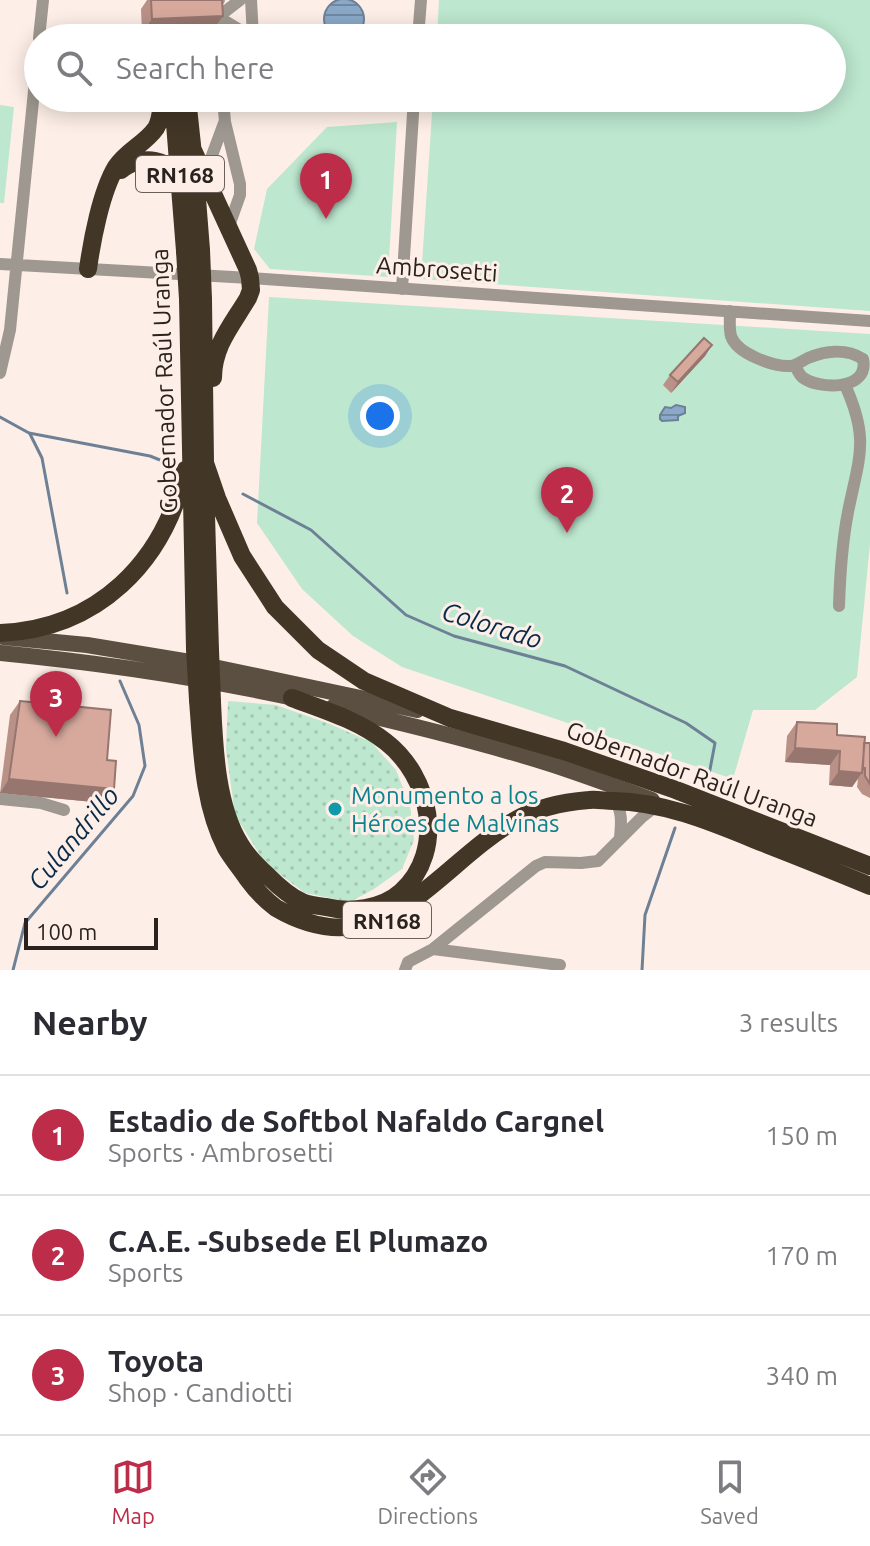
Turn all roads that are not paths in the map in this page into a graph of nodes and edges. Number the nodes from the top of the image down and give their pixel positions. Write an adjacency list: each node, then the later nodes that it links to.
1 (43, 0): 7 (street)
2 (219, 0): 6 (street)
3 (240, 0): 6 (street)
4 (251, 0): 10 (street)
5 (421, 0): 11 (street)
6 (218, 17): 8 (street); 9 (street)
7 (40, 24)
8 (218, 24)
9 (230, 24)
10 (252, 24)
11 (419, 24)
12 (32, 112): 25 (street)
13 (160, 112): 21 (highway)
14 (175, 112): 22 (highway, Gobernador Raúl Uranga / RN168)
15 (188, 112): 19 (highway, Gobernador Raúl Uranga / RN168)
16 (224, 112): 18 (street)
17 (413, 112): 28 (street)
18 (225, 122): 20 (street); 23 (street)
19 (192, 148): 20 (highway); 22 (highway, Gobernador Raúl Uranga / RN168)
20 (205, 175): 22 (street); 23 (highway)
21 (108, 184): 22 (highway); 26 (highway)
22 (190, 198): 29 (highway, Gobernador Raúl Uranga / RN168, bridge)
23 (229, 226): 27 (highway)
24 (0, 264): 25 (street, Ambrosetti)
25 (17, 265): 26 (street, Ambrosetti); 33 (street)
26 (88, 269): 27 (street, Ambrosetti)
27 (250, 278): 28 (street, Ambrosetti); 35 (highway)
28 (402, 289): 30 (street, Ambrosetti)
29 (196, 299): 35 (highway, Gobernador Raúl Uranga / RN168); 36 (highway, Gobernador Raúl Uranga / RN168)
30 (730, 311): 31 (street, Ambrosetti); 32 (street)
31 (870, 321)
32 (795, 366): 34 (street); 34 (street)
33 (0, 373)
34 (845, 385): 38 (street)
35 (204, 420): 37 (highway, Gobernador Raúl Uranga / RN168)
36 (190, 444): 39 (highway); 40 (highway, Gobernador Raúl Uranga / RN168)
37 (205, 463): 40 (highway); 44 (highway, Gobernador Raúl Uranga / RN168)
38 (839, 606)
39 (0, 635): 44 (main road, Gobernador Raúl Uranga)
40 (202, 649): 43 (highway, bridge)
41 (0, 653): 42 (main road, Gobernador Raúl Uranga)
42 (292, 698): 43 (highway); 49 (main road, Gobernador Raúl Uranga)
43 (205, 701): 46 (highway, Gobernador Raúl Uranga / RN168)
44 (450, 718): 51 (highway, Gobernador Raúl Uranga / RN168)
45 (0, 799): 48 (street)
46 (615, 801): 47 (highway, Gobernador Raúl Uranga / RN168); 50 (street)
47 (656, 806): 49 (highway, Gobernador Raúl Uranga / RN168); 50 (street)
48 (64, 810)
49 (695, 815): 52 (highway, Gobernador Raúl Uranga / RN168)
50 (620, 838): 53 (street)
51 (870, 866)
52 (870, 886)
53 (433, 949): 54 (street); 55 (street)
54 (560, 965)
55 (405, 970)

